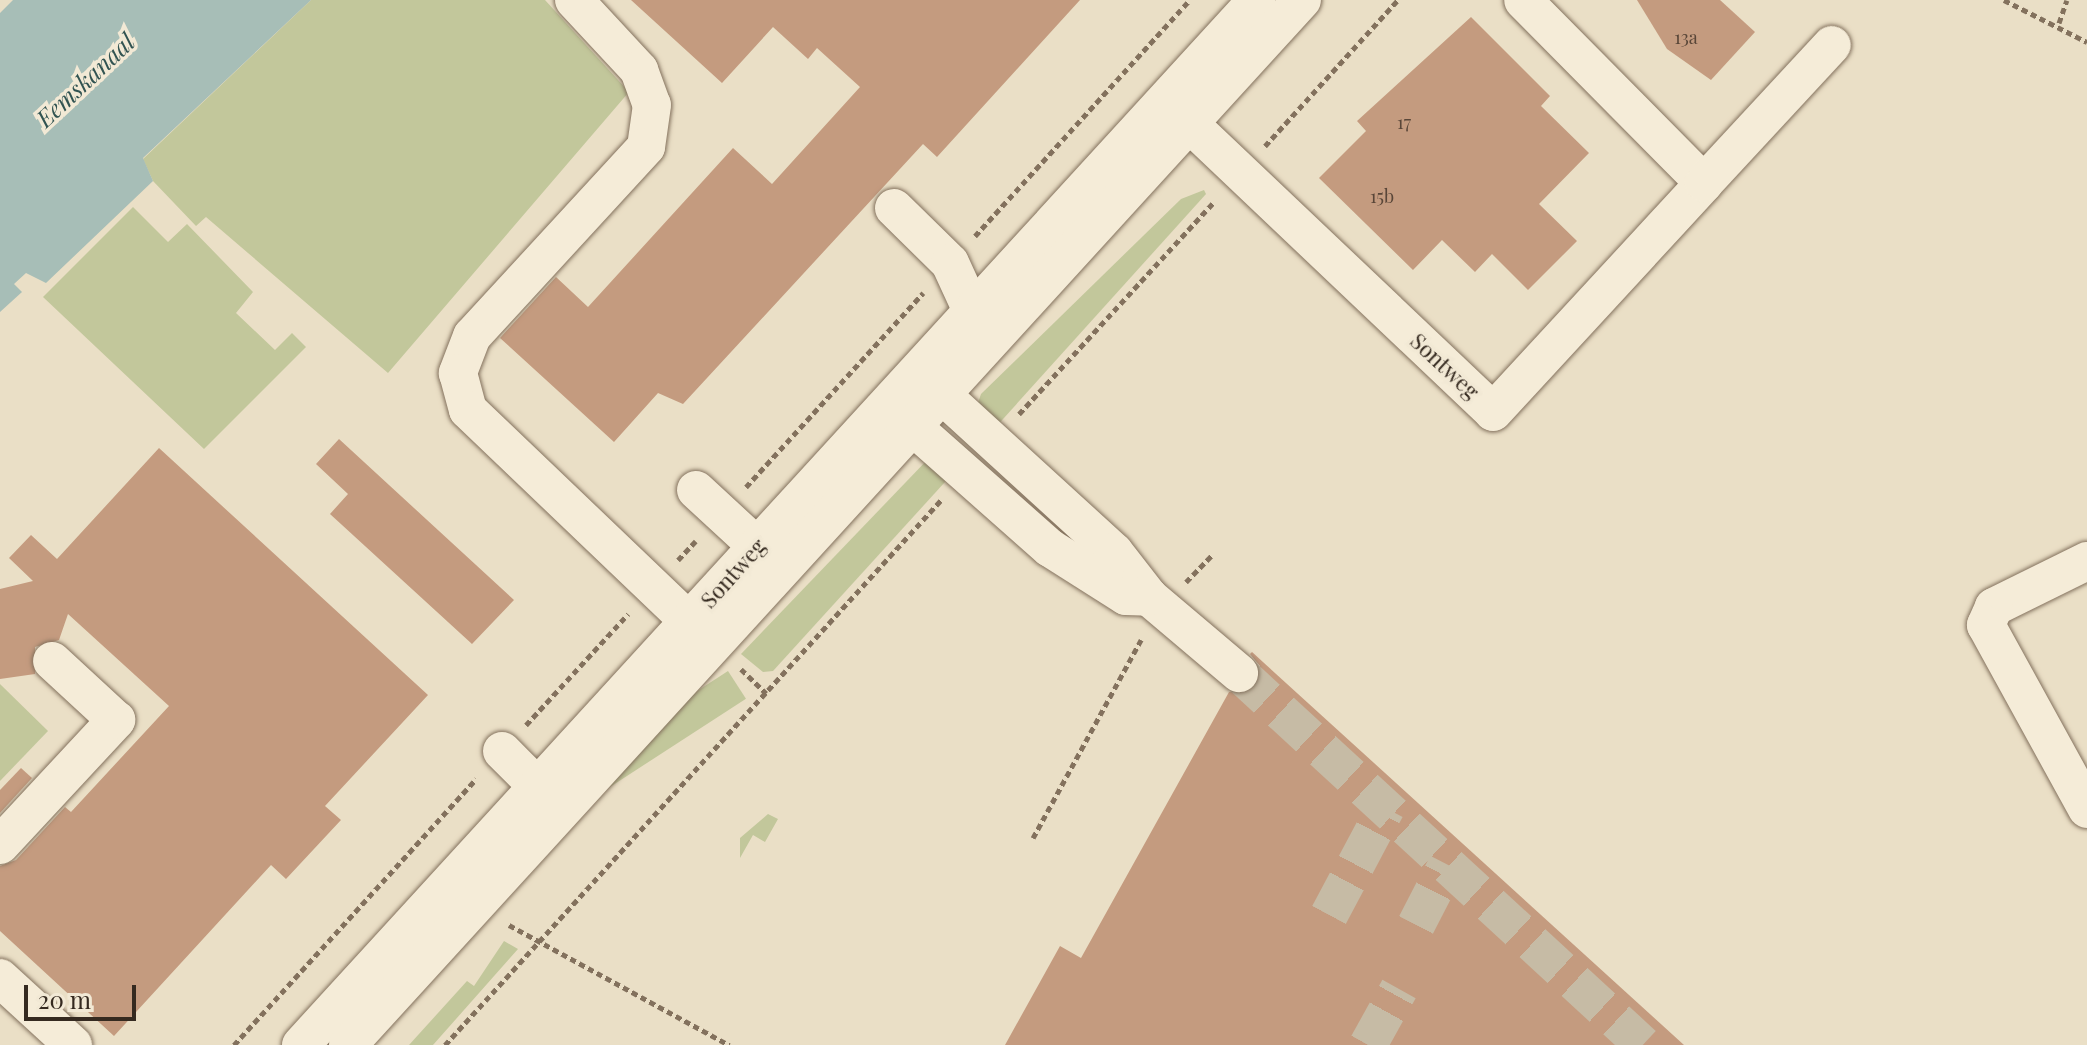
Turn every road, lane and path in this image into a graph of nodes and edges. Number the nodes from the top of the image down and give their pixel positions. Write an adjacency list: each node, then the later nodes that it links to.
1 (574, 0): 27 (street)
2 (1398, 0): 11 (path)
3 (1523, 0): 12 (street)
4 (2004, 0): 7 (path)
5 (2067, 0): 7 (path)
6 (1276, 5): 10 (street, Sontweg)
7 (2059, 23): 8 (path)
8 (2087, 42)
9 (1832, 45): 12 (street, Sontweg)
10 (1177, 112): 11 (street, Sontweg); 15 (street, Sontweg); 16 (street, Sontweg)
11 (1240, 173): 12 (street, Sontweg); 21 (path)
12 (1704, 183)
13 (894, 208): 14 (street)
14 (950, 263): 15 (street); 17 (street)
15 (1005, 275): 16 (street); 17 (street, Sontweg)
16 (1043, 283): 19 (street, Sontweg)
17 (972, 311): 18 (street, Sontweg)
18 (901, 389): 19 (street); 20 (street); 25 (street, Sontweg)
19 (941, 394): 20 (street, Sontweg); 21 (street)
20 (912, 426): 22 (street); 25 (street, Sontweg)
21 (993, 442): 28 (street)
22 (967, 472): 28 (street); 38 (path)
23 (696, 490): 25 (street)
24 (1213, 554): 28 (path)
25 (769, 558): 29 (street, Sontweg)
26 (2087, 561): 34 (street)
27 (652, 588): 29 (street); 32 (path)
28 (1156, 602): 31 (street); 35 (path)
29 (701, 633): 33 (street, Sontweg)
30 (52, 661): 36 (street)
31 (1239, 673)
32 (502, 751): 33 (street); 41 (path)
33 (549, 798): 42 (street, Sontweg); 43 (street, Sontweg)
34 (2087, 809)
35 (1033, 838)
36 (0, 845)
37 (509, 925): 38 (path)
38 (539, 939): 44 (path); 45 (path)
39 (0, 978): 40 (street)
40 (73, 1045)
41 (234, 1045)
42 (301, 1045)
43 (348, 1045)
44 (445, 1045)
45 (729, 1045)

